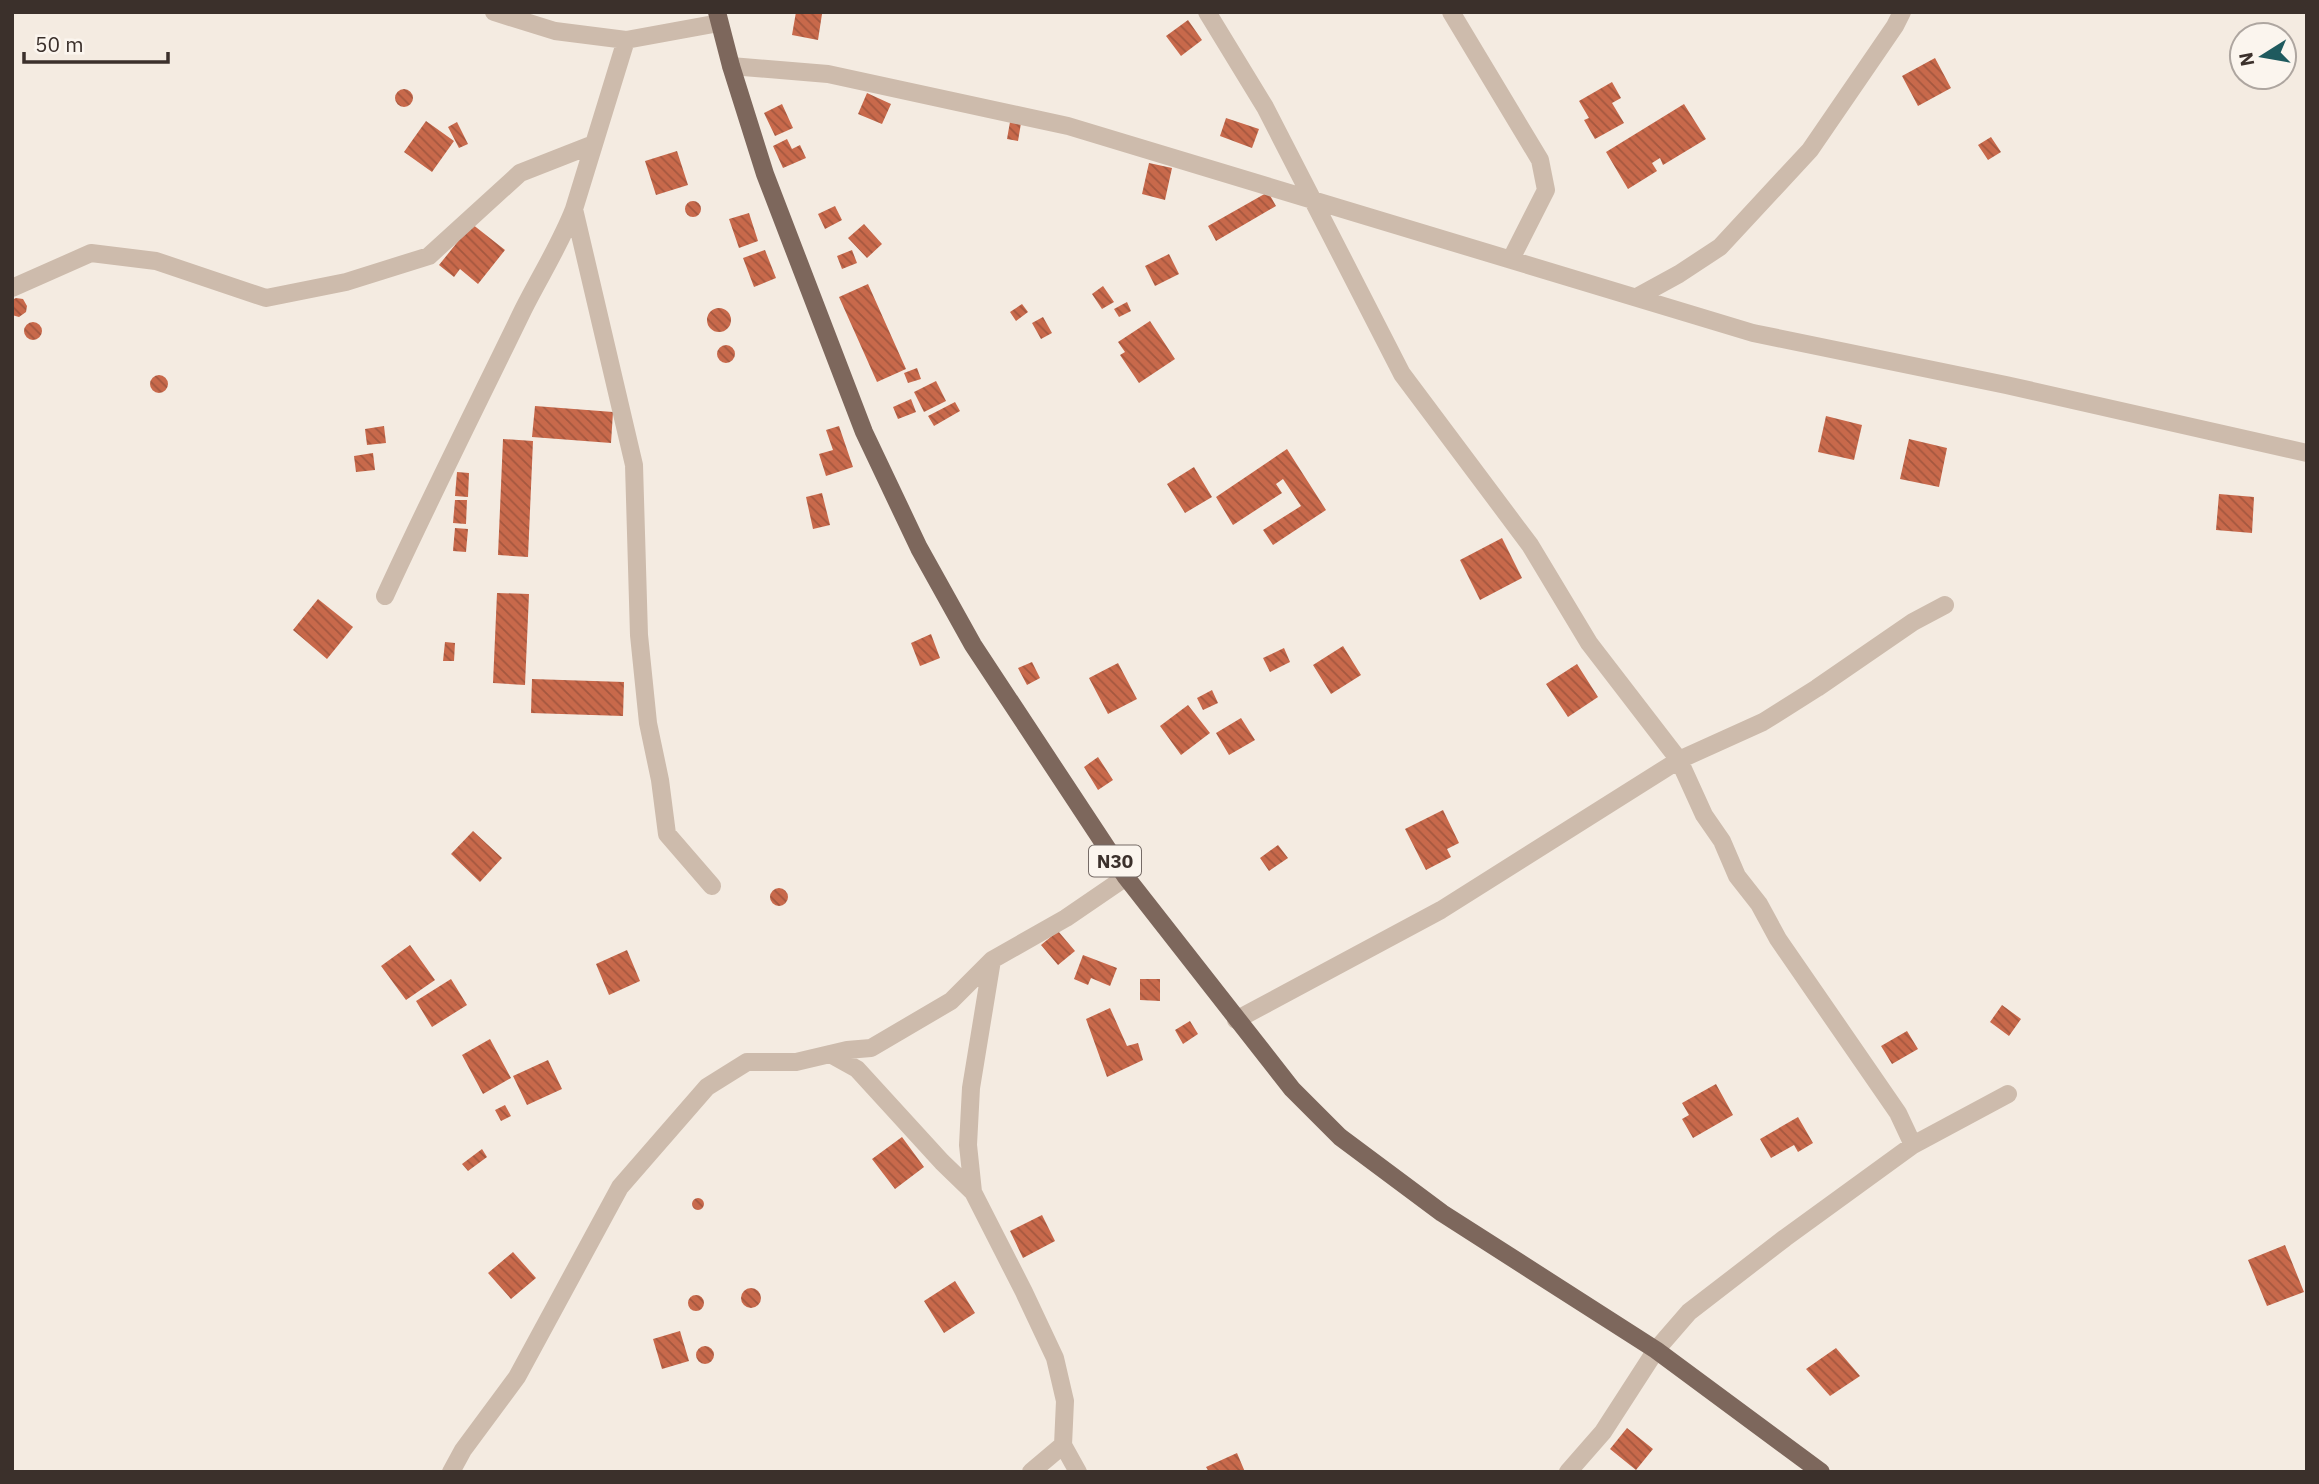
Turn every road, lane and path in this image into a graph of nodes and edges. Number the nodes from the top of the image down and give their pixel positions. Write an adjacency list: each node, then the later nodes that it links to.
1 (494, 12): 6 (street)
2 (1207, 12): 9 (street)
3 (1451, 12): 11 (street)
4 (1902, 12): 13 (street)
5 (718, 18): 6 (street); 7 (main road, N30)
6 (626, 40): 8 (street)
7 (731, 66): 9 (street); 18 (main road, N30)
8 (594, 144): 10 (street); 12 (street)
9 (1313, 198): 11 (street); 17 (street)
10 (574, 209): 15 (street); 19 (street)
11 (1511, 259): 13 (street)
12 (12, 288)
13 (1637, 297): 14 (street)
14 (2307, 453)
15 (385, 596)
16 (1945, 605): 17 (street)
17 (1679, 761): 21 (street); 24 (street)
18 (1126, 877): 20 (street); 21 (main road, N30)
19 (712, 886)
20 (992, 960): 22 (street); 25 (street)
21 (1236, 1020): 26 (main road, N30)
22 (830, 1054): 25 (street); 28 (street)
23 (2007, 1094): 24 (street)
24 (1913, 1145): 26 (street)
25 (973, 1192): 27 (street)
26 (1656, 1350): 31 (street); 32 (main road, N30)
27 (1063, 1445): 29 (street); 30 (street)
28 (451, 1472)
29 (1031, 1472)
30 (1077, 1472)
31 (1568, 1472)
32 (1821, 1472)

